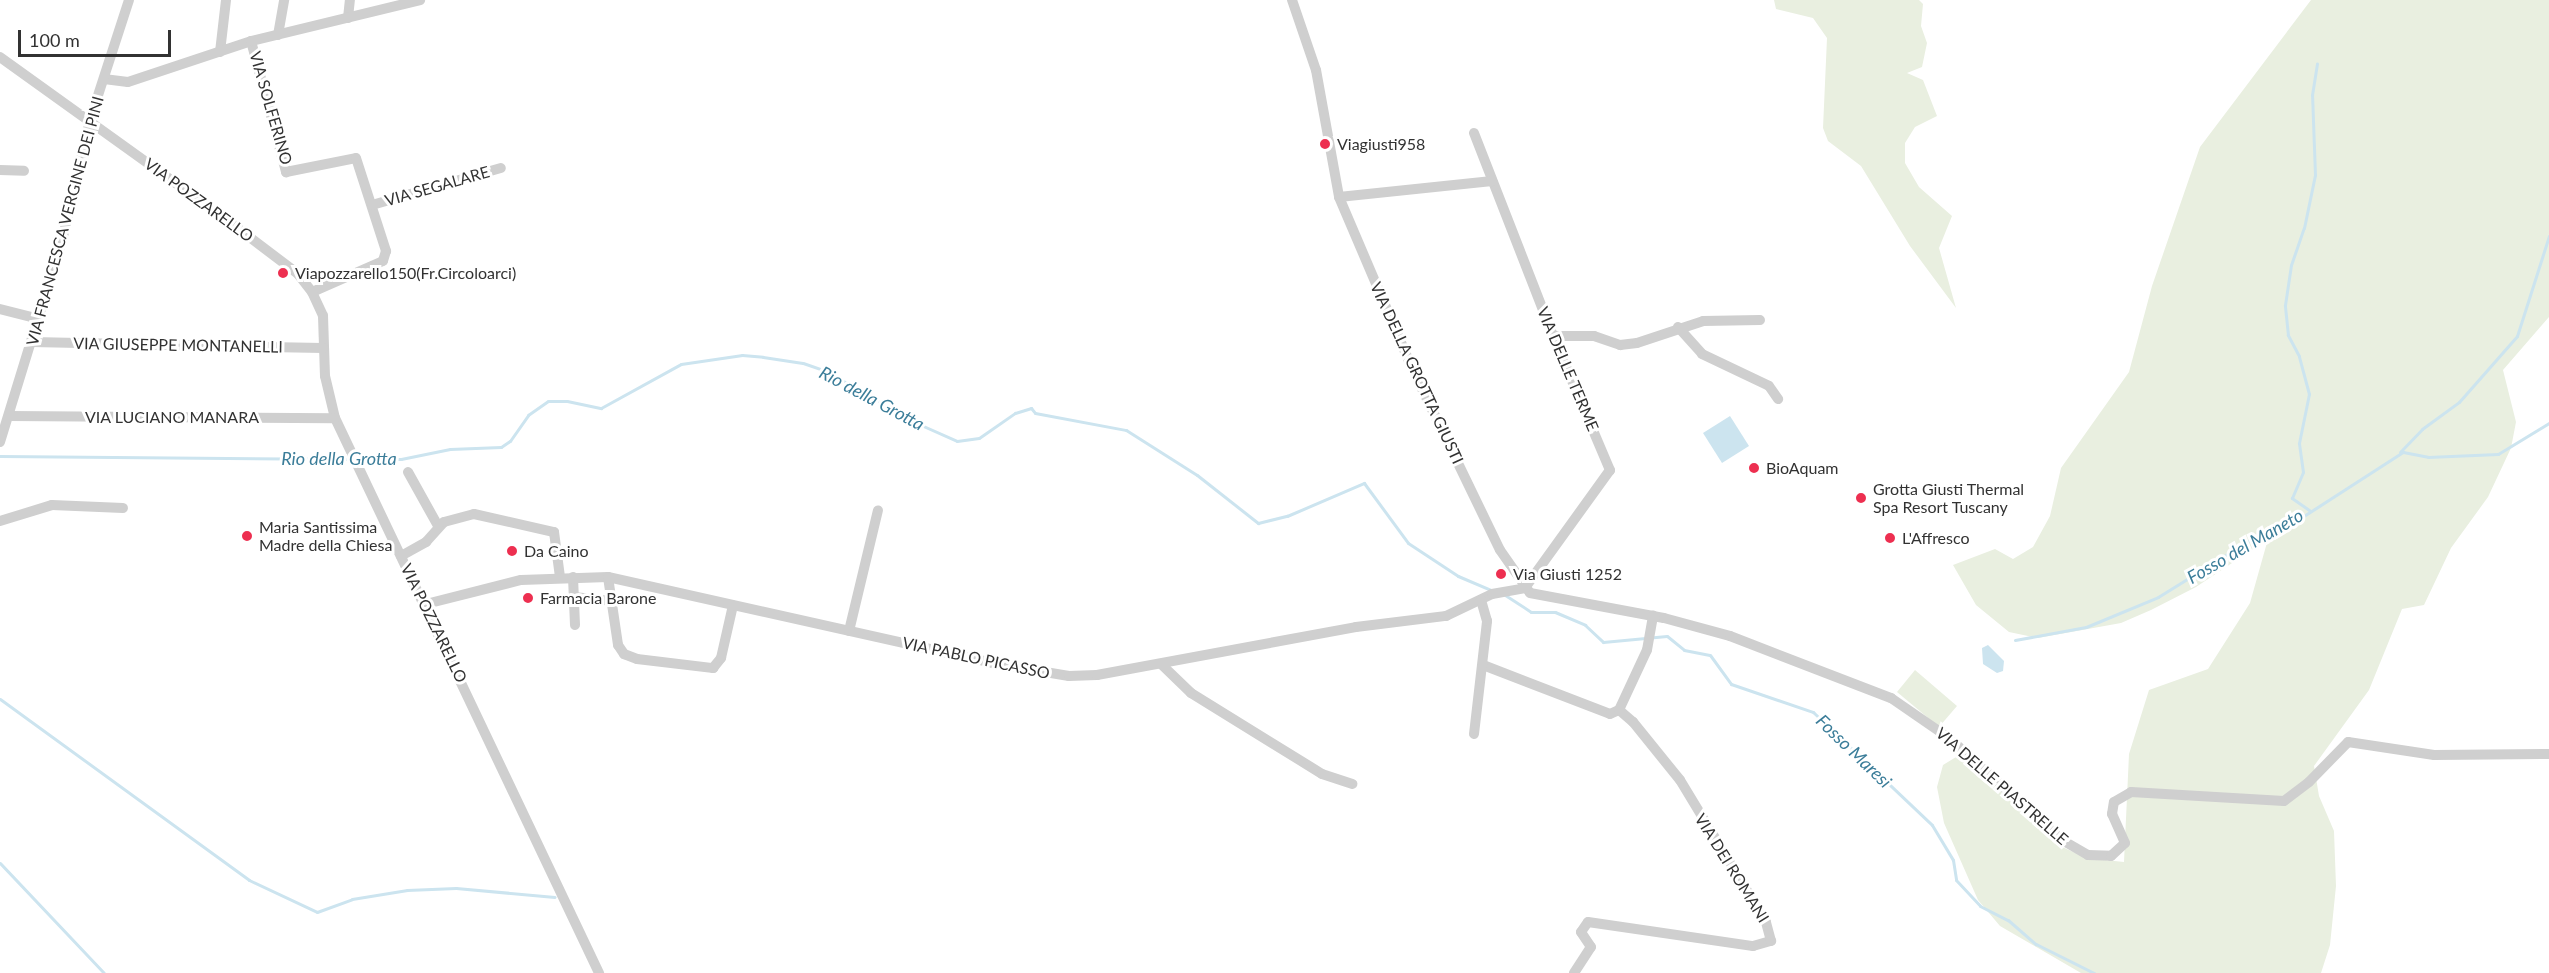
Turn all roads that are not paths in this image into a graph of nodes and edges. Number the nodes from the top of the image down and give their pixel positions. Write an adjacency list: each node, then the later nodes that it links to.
1 (129, 0): 12 (street, VIA FRANCESCA VERGINE DEI PINI)
2 (226, 0): 10 (street)
3 (284, 0): 8 (street)
4 (350, 0): 7 (street)
5 (420, 0): 7 (street)
6 (1292, 0): 19 (street, VIA DELLA GROTTA GIUSTI)
7 (348, 18): 8 (street)
8 (278, 35): 9 (street)
9 (251, 41): 10 (street); 20 (street, VIA SOLFERINO)
10 (220, 52): 12 (street)
11 (0, 57): 13 (street, VIA POZZARELLO)
12 (104, 79): 13 (street, VIA FRANCESCA VERGINE DEI PINI)
13 (90, 120): 21 (street, VIA POZZARELLO); 23 (street, VIA FRANCESCA VERGINE DEI PINI)
14 (1474, 133): 18 (street, VIA DELLE TERME)
15 (501, 168): 20 (street, VIA SEGALARE)
16 (0, 170): 17 (street)
17 (24, 171)
18 (1492, 181): 19 (street); 26 (street, VIA DELLE TERME)
19 (1339, 197): 42 (street, VIA DELLA GROTTA GIUSTI)
20 (372, 205): 21 (street, VIA SOLFERINO)
21 (312, 292): 28 (street, VIA POZZARELLO)
22 (0, 309): 23 (street)
23 (39, 319): 27 (street, VIA FRANCESCA VERGINE DEI PINI)
24 (1760, 320): 25 (street)
25 (1678, 327): 26 (street); 29 (street)
26 (1553, 336): 42 (street, VIA DELLE TERME)
27 (32, 342): 28 (street, VIA GIUSEPPE MONTANELLI); 30 (street, VIA FRANCESCA VERGINE DEI PINI)
28 (323, 348): 31 (street, VIA POZZARELLO)
29 (1778, 399)
30 (9, 416): 31 (street, VIA LUCIANO MANARA); 32 (street, VIA FRANCESCA VERGINE DEI PINI)
31 (334, 418): 38 (street, VIA POZZARELLO)
32 (0, 442)
33 (408, 472): 37 (street)
34 (123, 508): 36 (street)
35 (878, 510): 50 (street)
36 (0, 521)
37 (438, 526): 38 (street); 39 (street)
38 (401, 556): 46 (street, VIA POZZARELLO)
39 (560, 576): 40 (street, VIA PABLO PICASSO); 46 (street, VIA PABLO PICASSO)
40 (573, 577): 41 (street, VIA PABLO PICASSO); 43 (street)
41 (608, 577): 45 (street); 47 (street, VIA PABLO PICASSO)
42 (1524, 588): 44 (street, VIA PABLO PICASSO); 48 (street)
43 (574, 597): 45 (street); 49 (street)
44 (1481, 600): 51 (street, VIA PABLO PICASSO); 52 (street)
45 (611, 601): 47 (street)
46 (426, 604): 57 (street, VIA POZZARELLO)
47 (733, 605): 50 (street, VIA PABLO PICASSO)
48 (1653, 616): 53 (street); 55 (street, VIA DELLE PIASTRELLE)
49 (575, 625)
50 (849, 631): 51 (street, VIA PABLO PICASSO)
51 (1161, 664): 56 (street)
52 (1483, 665): 53 (street); 54 (street)
53 (1619, 710): 58 (street, VIA DEI ROMANI)
54 (1474, 734)
55 (2549, 754)
56 (1352, 784)
57 (599, 973)
58 (1574, 973)

